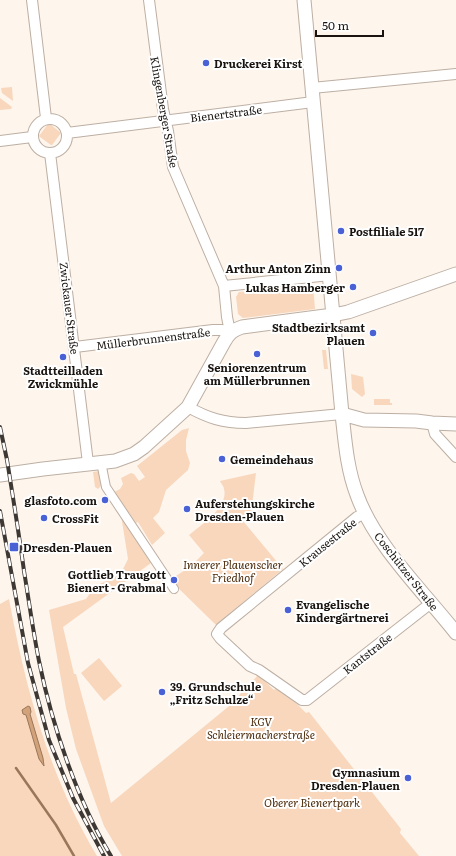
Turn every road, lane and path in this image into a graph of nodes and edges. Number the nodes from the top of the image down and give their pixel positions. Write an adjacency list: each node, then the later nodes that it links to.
1 (32, 0): 7 (street)
2 (148, 0): 8 (street, Klingenberger Straße)
3 (304, 0): 5 (street, Coschützer Straße)
4 (456, 74): 5 (street)
5 (312, 88): 6 (street, Coschützer Straße)
6 (314, 102): 8 (street, Bienertstraße); 14 (street, Coschützer Straße)
7 (46, 118): 9 (street); 10 (street)
8 (165, 120): 9 (street, Bienertstraße); 15 (street, Klingenberger Straße)
9 (67, 133): 12 (street)
10 (32, 137): 11 (street); 12 (street)
11 (0, 141)
12 (50, 153): 18 (street, Zwickauer Straße)
13 (456, 274): 16 (street)
14 (330, 275): 15 (street); 16 (street, Coschützer Straße)
15 (224, 286): 17 (street, Klingenberger Straße)
16 (333, 316): 17 (street); 20 (street, Coschützer Straße)
17 (230, 332): 18 (street, Müllerbrunnenstraße); 19 (street)
18 (75, 347): 24 (street, Zwickauer Straße)
19 (188, 408): 20 (street); 24 (street)
20 (342, 414): 21 (street); 26 (street, Coschützer Straße)
21 (432, 423): 22 (street); 23 (street)
22 (456, 424)
23 (456, 457)
24 (95, 463): 25 (street); 27 (street)
25 (0, 475)
26 (365, 513): 28 (street, Coschützer Straße); 30 (street, Krausestraße)
27 (174, 589)
28 (431, 603): 29 (street, Coschützer Straße); 30 (street, Kantstraße)
29 (456, 633)
30 (302, 700)

